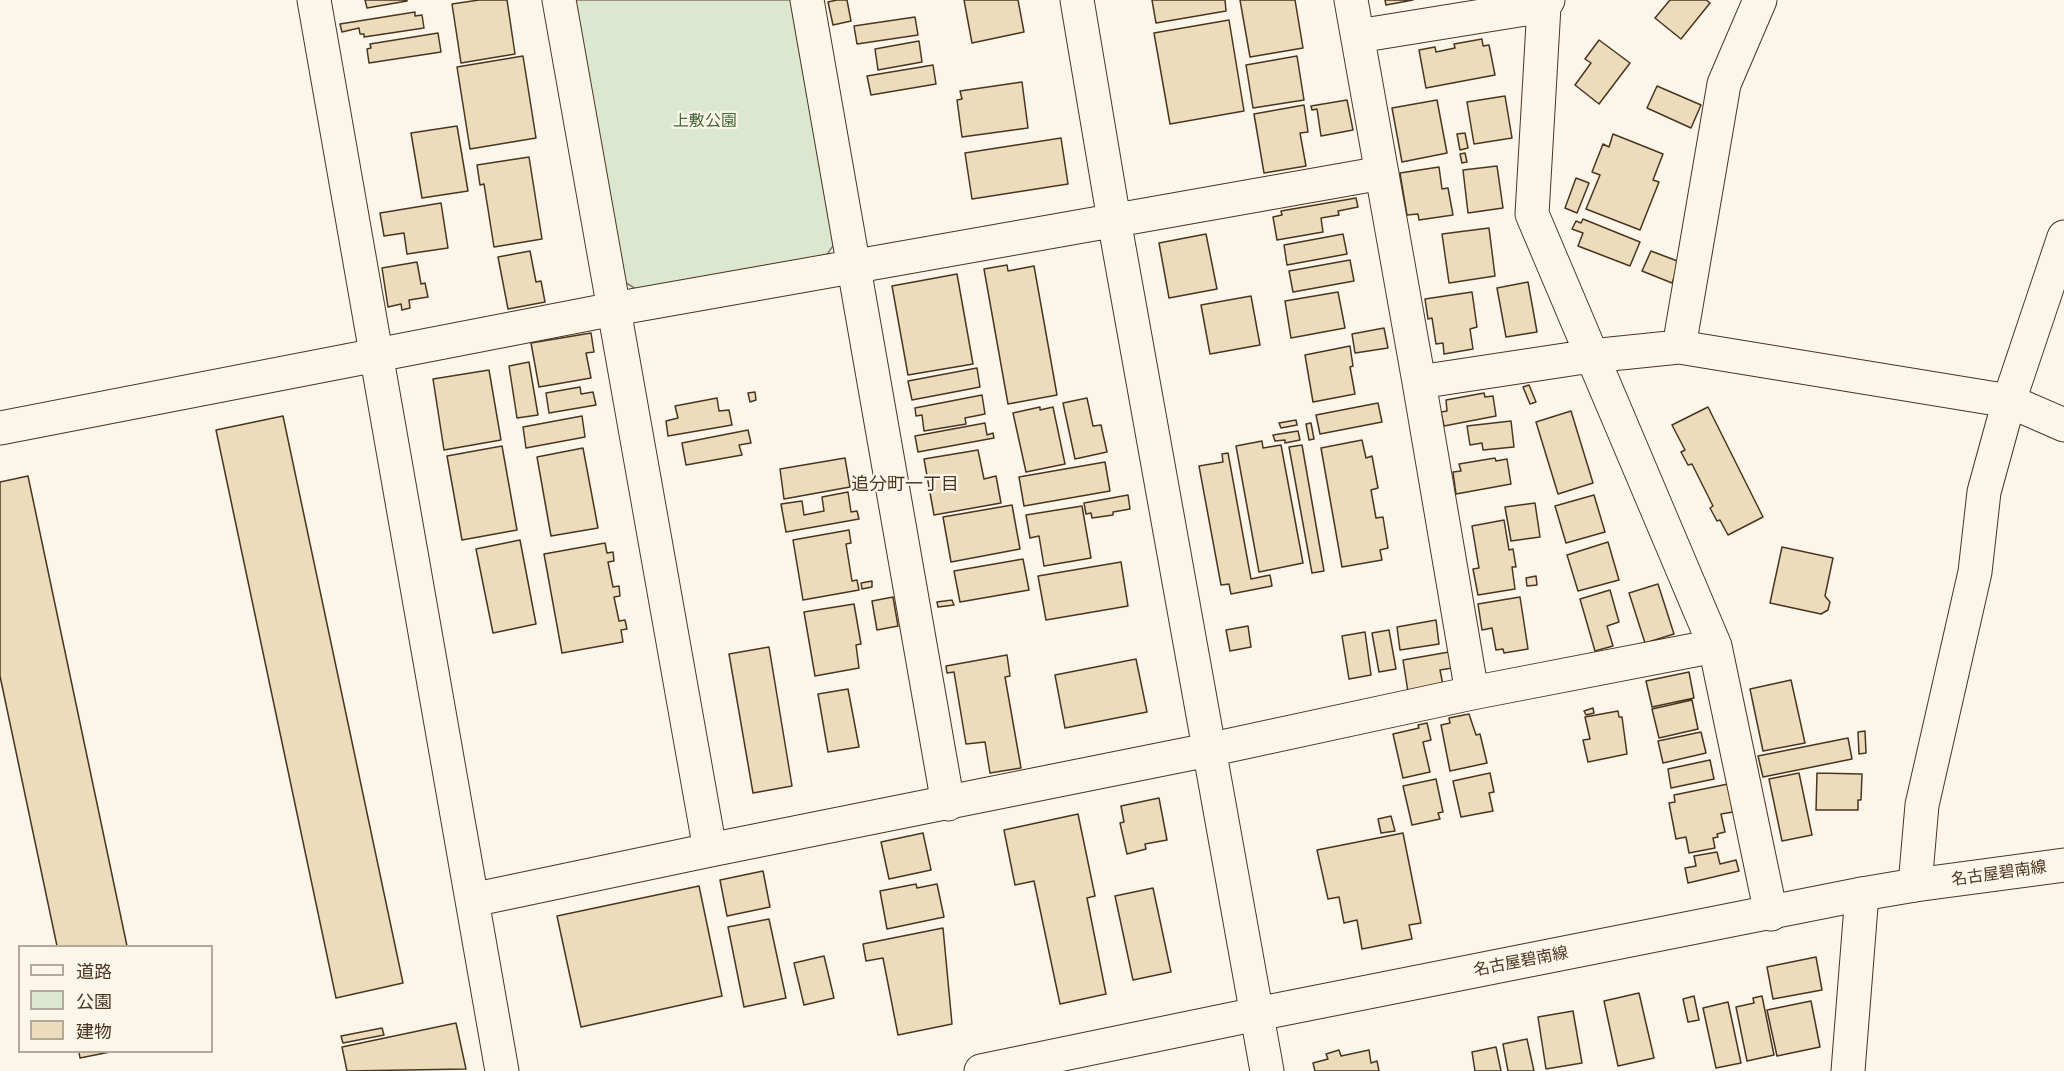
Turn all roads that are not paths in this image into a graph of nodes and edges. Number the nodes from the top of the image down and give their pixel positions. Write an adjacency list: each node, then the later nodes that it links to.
1 (314, 0): 15 (street)
2 (559, 0): 13 (street)
3 (807, 0): 12 (street)
4 (1077, 0): 10 (street)
5 (1351, 0): 8 (street)
6 (1760, 0): 14 (street)
7 (1546, 3): 8 (street); 16 (street)
8 (1358, 36): 9 (street)
9 (1382, 173): 10 (street); 17 (street)
10 (1114, 220): 12 (street); 23 (street)
11 (2064, 237): 18 (street)
12 (854, 266): 13 (street); 24 (street)
13 (614, 309): 15 (street); 25 (street)
14 (1679, 347): 16 (street); 18 (street)
15 (378, 354): 20 (street); 29 (street)
16 (1591, 356): 17 (street); 21 (street)
17 (1419, 382): 22 (street)
18 (2009, 401): 19 (street); 27 (street)
19 (2064, 425)
20 (0, 428)
21 (1715, 646): 22 (street); 30 (street)
22 (1472, 693): 23 (street)
23 (1208, 750): 24 (street); 31 (street)
24 (948, 804): 25 (street)
25 (710, 850): 29 (street)
26 (2064, 865): 27 (street, 名古屋碧南線)
27 (1915, 885): 28 (street, 名古屋碧南線)
28 (1862, 894): 30 (street, 名古屋碧南線); 35 (street)
29 (472, 900): 32 (street)
30 (1771, 914): 31 (street, 名古屋碧南線)
31 (1257, 1014): 33 (street, 名古屋碧南線); 34 (street)
32 (502, 1071)
33 (981, 1071)
34 (1267, 1071)
35 (1848, 1071)

